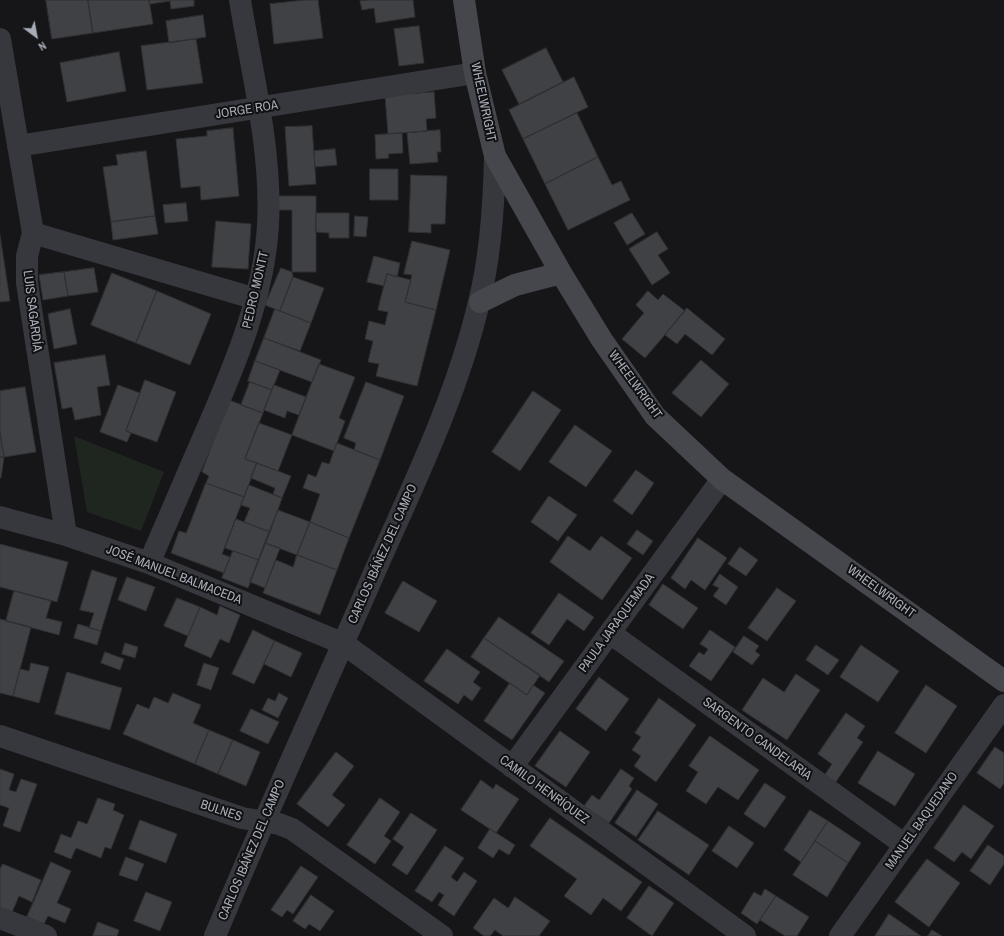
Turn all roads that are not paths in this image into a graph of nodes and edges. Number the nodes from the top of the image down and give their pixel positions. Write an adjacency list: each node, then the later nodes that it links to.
1 (240, 0): 5 (street, PEDRO MONTT)
2 (464, 0): 4 (main road, WHEELWRIGHT)
3 (0, 39): 6 (street, LUIS SAGARDÍA)
4 (475, 73): 5 (street, JORGE ROA); 7 (main road, WHEELWRIGHT)
5 (258, 108): 6 (street, JORGE ROA); 10 (street, PEDRO MONTT)
6 (18, 146): 8 (street, LUIS SAGARDÍA)
7 (495, 156): 9 (main road, WHEELWRIGHT); 11 (street, CARLOS IBÁÑEZ DEL CAMPO)
8 (33, 233): 10 (street); 14 (street, LUIS SAGARDÍA)
9 (561, 273): 11 (main road); 12 (main road, WHEELWRIGHT)
10 (256, 299): 15 (street, PEDRO MONTT)
11 (480, 302): 17 (street, CARLOS IBÁÑEZ DEL CAMPO)
12 (722, 480): 16 (street, PAULA JARAQUEMADA); 18 (main road, WHEELWRIGHT)
13 (0, 518): 14 (street, JOSÉ MANUEL BALMACEDA)
14 (66, 535): 15 (street, JOSÉ MANUEL BALMACEDA)
15 (149, 563): 17 (street, JOSÉ MANUEL BALMACEDA)
16 (610, 634): 21 (street, PAULA JARAQUEMADA); 23 (street, SARGENTO CANDELARIA)
17 (344, 644): 21 (street, CAMILO HENRÍQUEZ); 22 (street, CARLOS IBÁÑEZ DEL CAMPO)
18 (1004, 681)
19 (1004, 705): 23 (street, MANUEL BAQUEDANO)
20 (0, 736): 22 (street, BULNES)
21 (512, 767): 28 (street, CAMILO HENRÍQUEZ)
22 (263, 822): 26 (street, CARLOS IBÁÑEZ DEL CAMPO); 27 (street, BULNES)
23 (905, 845): 29 (street, MANUEL BAQUEDANO)
24 (0, 918): 25 (street)
25 (46, 936)
26 (215, 936)
27 (442, 936)
28 (745, 936)
29 (840, 936)

